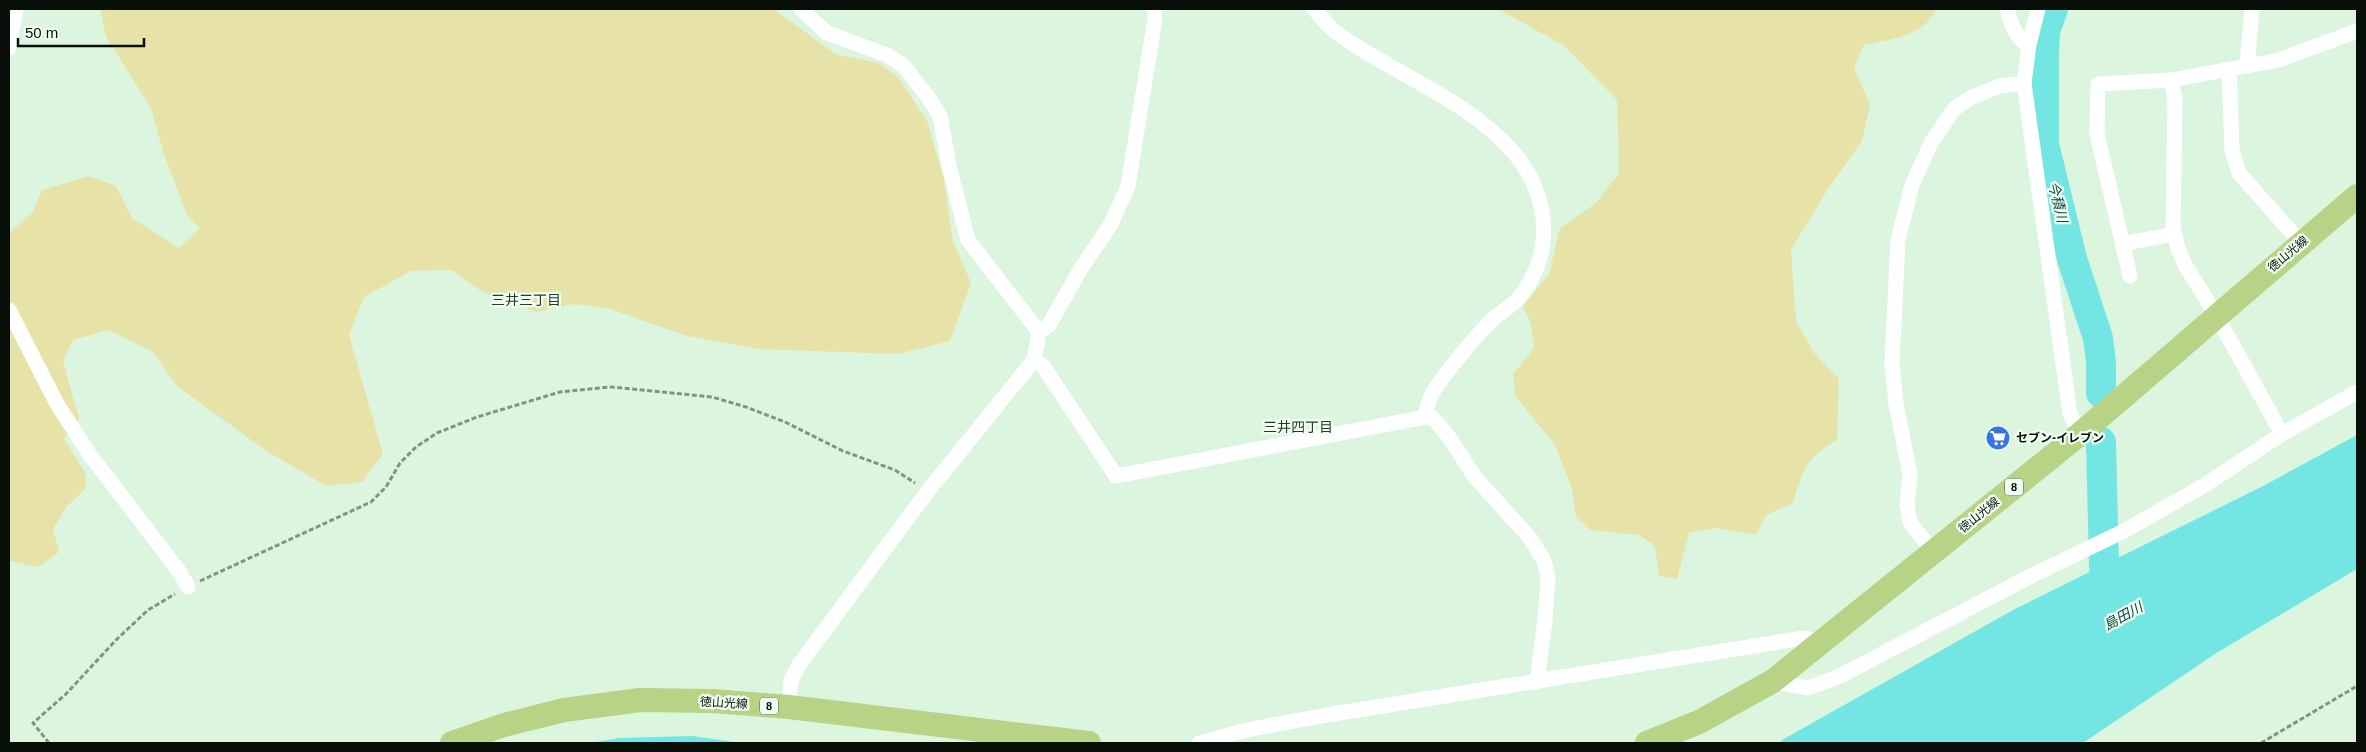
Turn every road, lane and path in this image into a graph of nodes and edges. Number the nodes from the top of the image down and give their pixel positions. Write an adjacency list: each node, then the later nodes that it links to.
1 (16, 9): 10 (street)
2 (802, 9): 22 (street)
3 (1154, 9): 22 (street)
4 (1314, 9): 25 (street)
5 (2007, 9): 9 (street)
6 (2038, 9): 9 (street)
7 (2252, 9): 11 (street)
8 (2357, 30): 11 (street)
9 (2029, 45): 14 (street)
10 (9, 48)
11 (2246, 66): 12 (street)
12 (2229, 69): 13 (street); 18 (street)
13 (2171, 80): 16 (street); 17 (street)
14 (2024, 83): 26 (street); 29 (street)
15 (2357, 196): 18 (main road, 徳山光線 / 8)
16 (2174, 234): 17 (street); 21 (street)
17 (2123, 244): 19 (street)
18 (2301, 244): 21 (main road, 徳山光線 / 8)
19 (2130, 276)
20 (9, 310): 30 (street)
21 (2216, 315): 26 (main road, 徳山光線 / 8); 27 (street)
22 (1039, 332): 23 (street)
23 (1034, 360): 25 (street); 28 (street)
24 (2357, 392): 27 (street)
25 (1426, 417): 33 (street)
26 (2080, 434): 29 (main road, 徳山光線 / 8)
27 (2282, 434): 32 (street)
28 (928, 491): 30 (path); 35 (street)
29 (1933, 552): 31 (main road, 徳山光線 / 8)
30 (188, 587): 37 (path)
31 (1823, 642): 32 (main road, 徳山光線 / 8); 33 (street)
32 (1773, 681): 41 (main road, 徳山光線 / 8)
33 (1537, 682): 40 (street)
34 (2357, 686): 42 (path)
35 (789, 707): 36 (main road, 徳山光線 / 8); 38 (main road, 徳山光線 / 8)
36 (972, 736): 39 (main road, 徳山光線 / 8)
37 (49, 743)
38 (452, 743)
39 (1089, 743)
40 (1199, 743)
41 (1647, 743)
42 (2261, 743)

